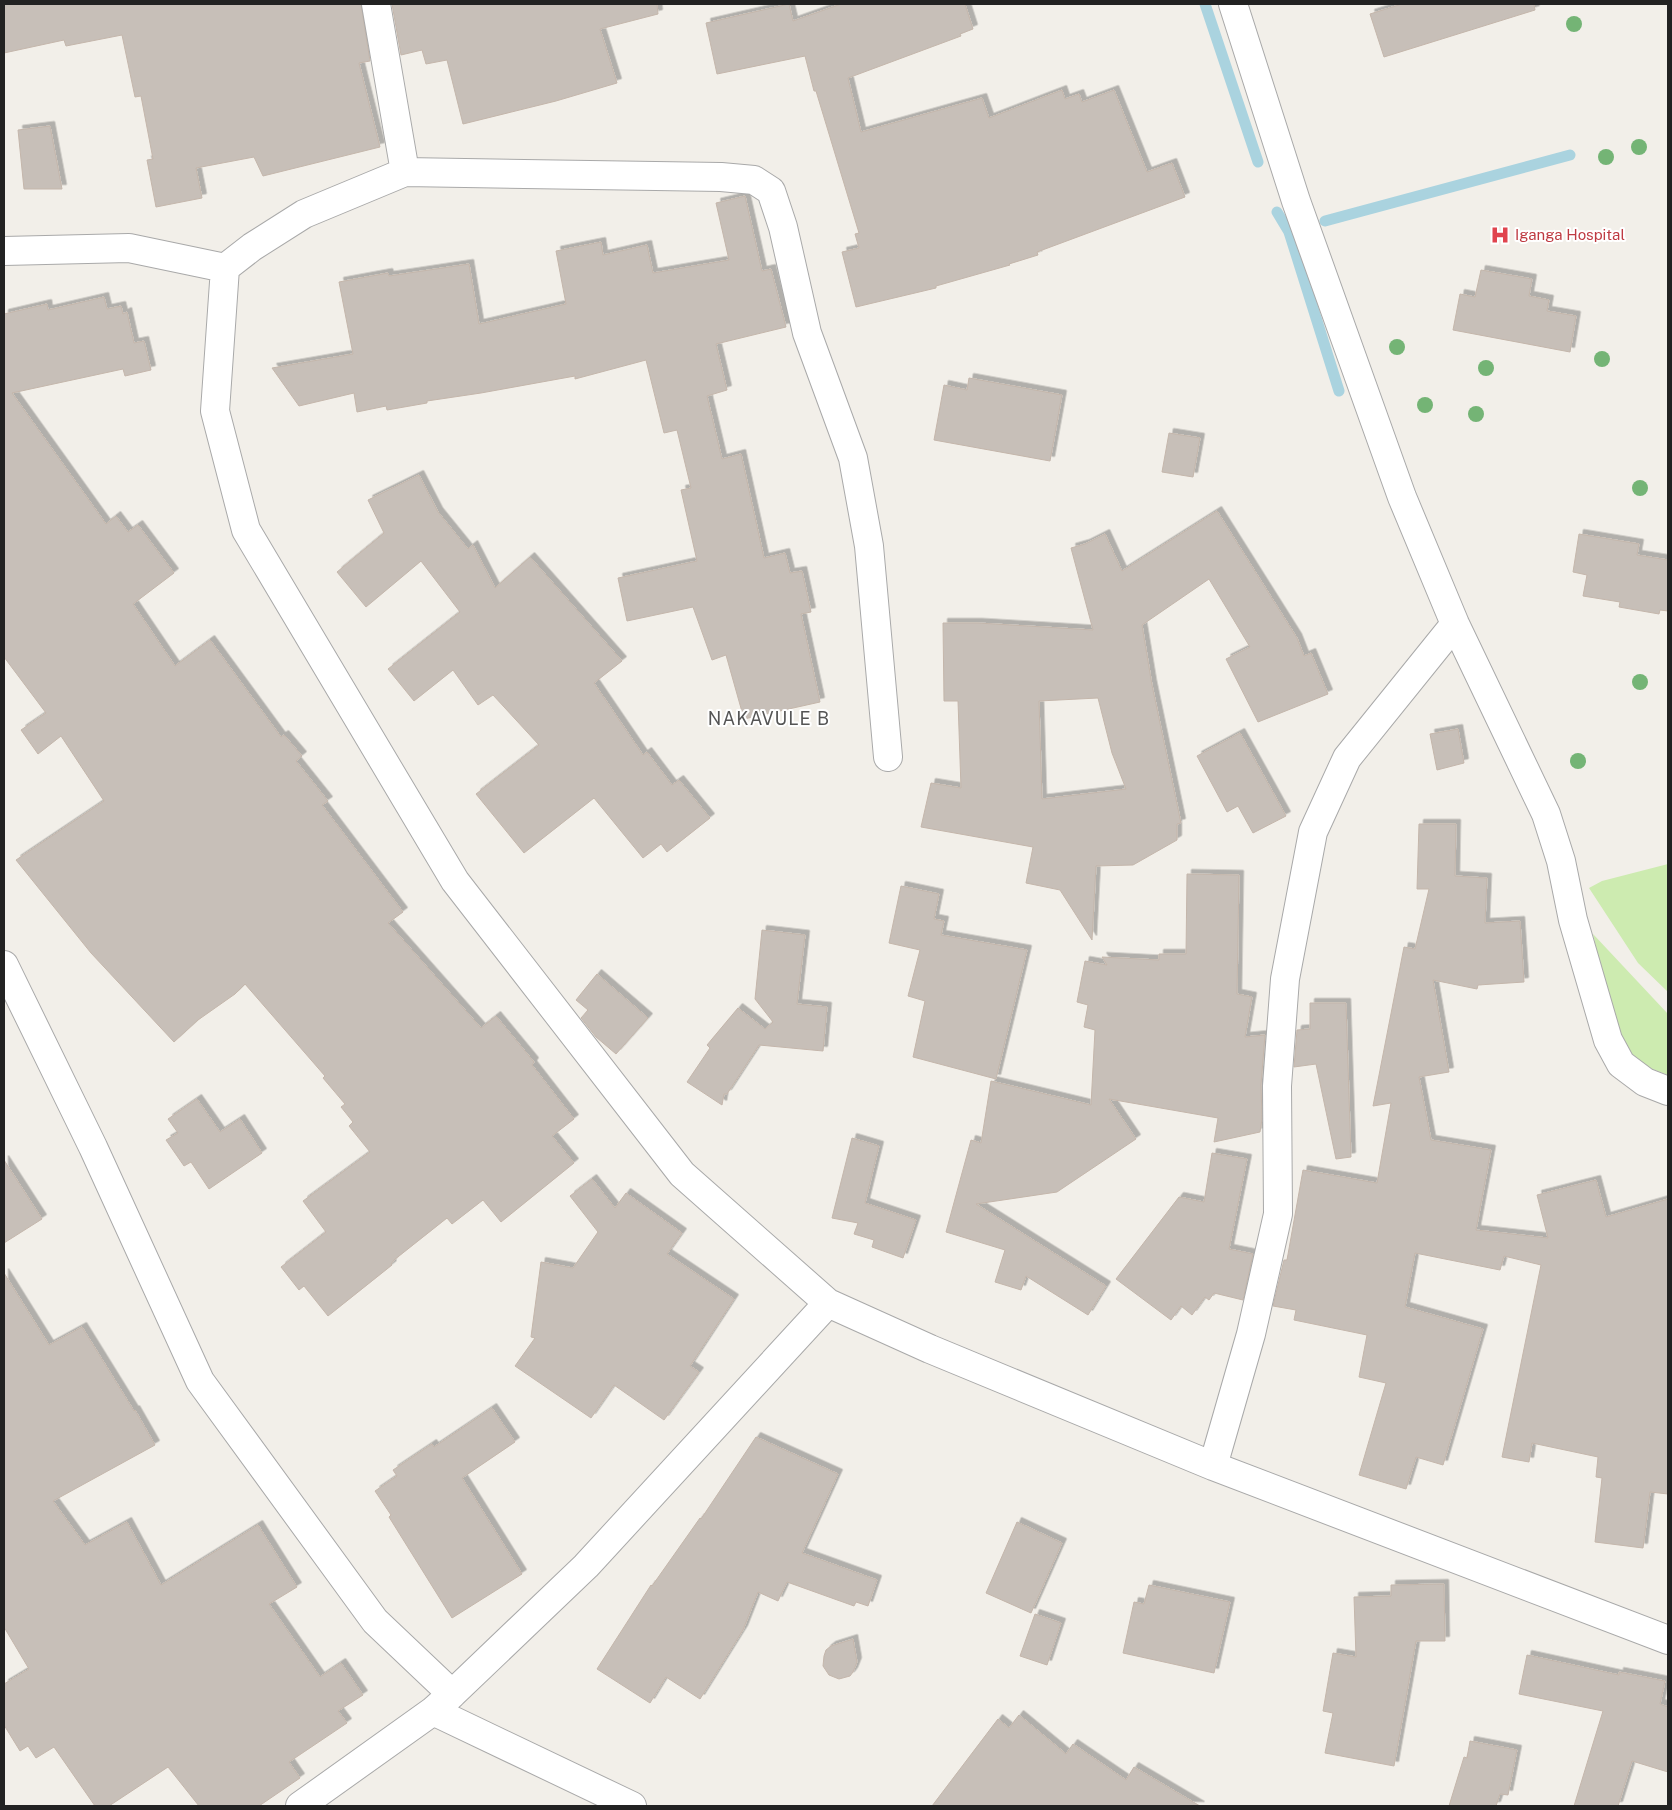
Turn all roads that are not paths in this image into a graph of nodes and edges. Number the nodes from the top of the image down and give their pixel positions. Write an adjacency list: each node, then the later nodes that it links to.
1 (376, 4): 3 (street)
2 (1233, 4): 6 (street)
3 (405, 172): 5 (street); 7 (street)
4 (4, 251): 5 (street)
5 (225, 268): 10 (street)
6 (1455, 624): 9 (street); 11 (street)
7 (888, 757)
8 (4, 964): 13 (street)
9 (1668, 1092)
10 (828, 1303): 11 (street); 13 (street)
11 (1213, 1466): 12 (street)
12 (1668, 1640)
13 (442, 1702): 14 (street); 15 (street)
14 (300, 1806)
15 (632, 1806)

